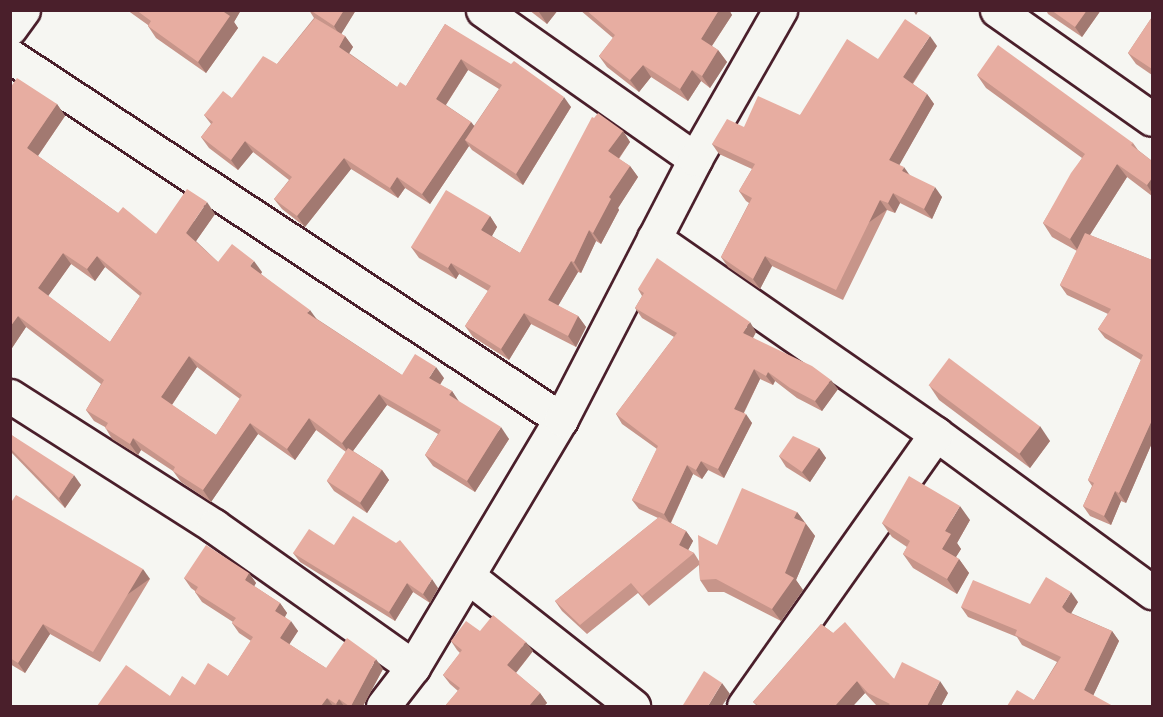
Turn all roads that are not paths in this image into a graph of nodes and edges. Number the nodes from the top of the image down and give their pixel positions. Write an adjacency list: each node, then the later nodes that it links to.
1 (23, 10): 5 (street)
2 (483, 10): 8 (street)
3 (780, 10): 8 (street)
4 (997, 10): 7 (street)
5 (10, 28)
6 (10, 56): 11 (street)
7 (1152, 119)
8 (695, 159): 9 (street)
9 (654, 238): 11 (street); 12 (street)
10 (13, 402): 15 (street)
11 (561, 420): 13 (street)
12 (936, 434): 14 (street); 18 (street)
13 (469, 577): 15 (street); 17 (street)
14 (1152, 592)
15 (413, 667): 16 (street)
16 (383, 706)
17 (633, 706)
18 (744, 706)

